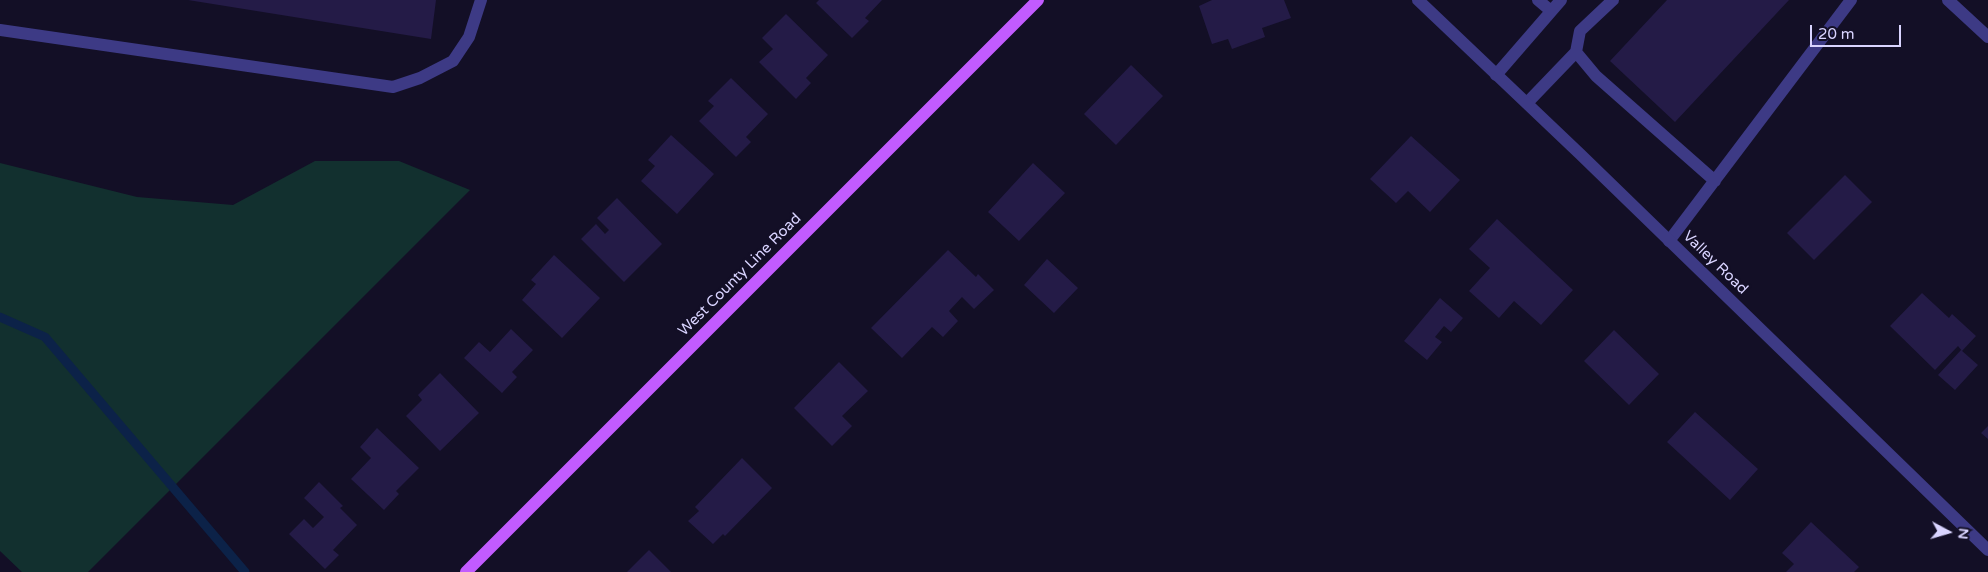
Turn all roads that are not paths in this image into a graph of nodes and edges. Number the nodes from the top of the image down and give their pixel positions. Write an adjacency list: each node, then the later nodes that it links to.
1 (481, 0): 10 (street)
2 (1038, 0): 18 (main road, West County Line Road)
3 (1418, 0): 13 (street, Valley Road)
4 (1538, 0): 9 (street)
5 (1561, 0): 9 (street)
6 (1613, 0): 12 (street)
7 (1851, 0): 15 (street)
8 (1948, 0): 11 (street)
9 (1551, 12): 13 (street)
10 (0, 30)
11 (1988, 37)
12 (1576, 52): 14 (street); 15 (street)
13 (1496, 75): 14 (street, Valley Road)
14 (1527, 103): 16 (street, Valley Road)
15 (1715, 181): 16 (street)
16 (1669, 241): 17 (street, Valley Road)
17 (1988, 550)
18 (466, 572)

